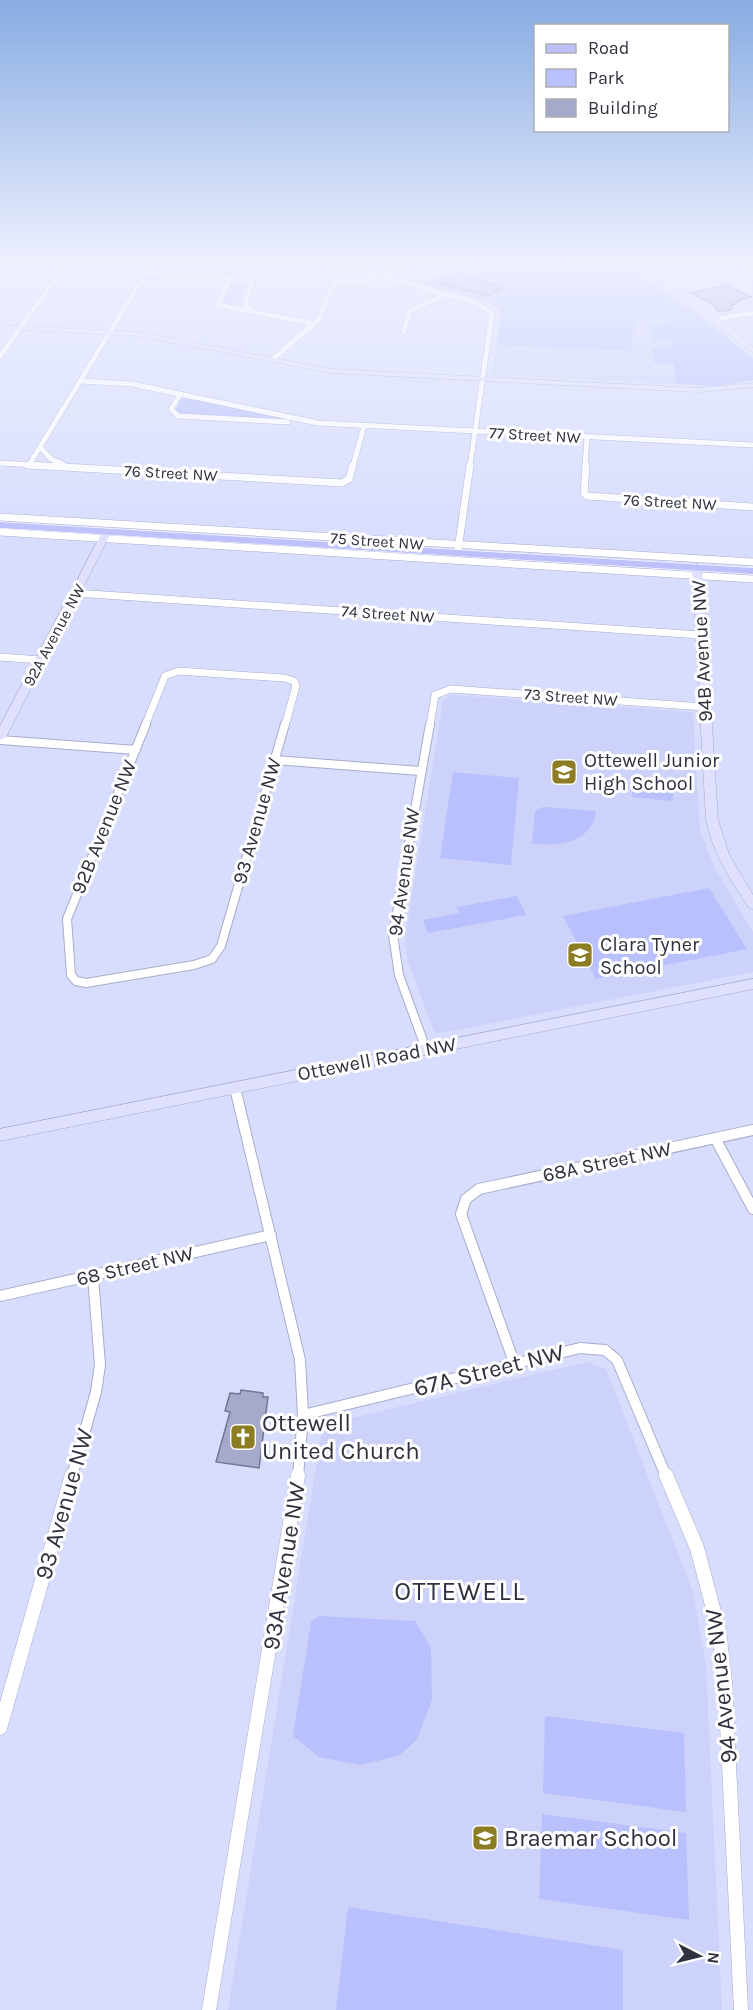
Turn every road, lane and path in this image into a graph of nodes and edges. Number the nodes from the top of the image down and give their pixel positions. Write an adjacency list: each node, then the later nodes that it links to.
1 (96, 355): 7 (street)
2 (245, 355): 5 (street)
3 (278, 355): 5 (street)
4 (487, 355): 6 (street)
5 (272, 360): 6 (street)
6 (484, 379): 8 (street); 12 (street)
7 (80, 381): 9 (street, 77 Street NW); 15 (street)
8 (753, 385)
9 (180, 395): 10 (street, 77 Street NW); 10 (street, 77 Street NW)
10 (318, 423): 11 (street, 77 Street NW)
11 (364, 426): 12 (street, 77 Street NW); 18 (street, 76 Street NW)
12 (476, 432): 13 (street, 77 Street NW); 24 (street)
13 (587, 438): 14 (street, 77 Street NW); 19 (street, 76 Street NW)
14 (753, 445)
15 (40, 447): 17 (street); 18 (street)
16 (0, 463): 17 (street, 76 Street NW)
17 (29, 465): 18 (street, 76 Street NW)
18 (71, 468)
19 (753, 507)
20 (0, 517): 24 (street, 75 Street NW)
21 (0, 525): 23 (main road, 75 Street NW)
22 (0, 532): 23 (street, 75 Street NW)
23 (105, 535): 24 (main road, 75 Street NW); 27 (street, 75 Street NW); 29 (street, 92A Avenue NW)
24 (458, 549): 25 (street, 75 Street NW); 27 (main road, 75 Street NW)
25 (753, 562)
26 (753, 570): 27 (main road, 75 Street NW)
27 (698, 572): 28 (street, 75 Street NW); 30 (street, 94B Avenue NW)
28 (753, 579)
29 (75, 593): 30 (street, 74 Street NW); 32 (street, 92A Avenue NW)
30 (701, 634): 35 (street, 94B Avenue NW)
31 (0, 657): 32 (street)
32 (40, 660): 36 (street, 92A Avenue NW)
33 (165, 676): 37 (street, 92B Avenue NW); 38 (street, 93 Avenue NW)
34 (438, 693): 35 (street, 73 Street NW); 39 (street, 94 Avenue NW)
35 (704, 707): 40 (street, 94B Avenue NW)
36 (0, 739): 37 (street)
37 (136, 750): 41 (street, 92B Avenue NW)
38 (275, 760): 39 (street); 41 (street, 93 Avenue NW)
39 (420, 771): 43 (street, 94 Avenue NW)
40 (753, 905)
41 (212, 959)
42 (753, 984): 43 (street, Ottewell Road NW)
43 (426, 1050): 44 (street, Ottewell Road NW)
44 (235, 1088): 46 (street, Ottewell Road NW); 49 (street, 93A Avenue NW)
45 (753, 1130): 47 (street, 68A Street NW)
46 (0, 1135)
47 (715, 1138): 48 (street); 53 (street, 68A Street NW)
48 (753, 1209)
49 (270, 1235): 50 (street, 68 Street NW); 54 (street, 93A Avenue NW)
50 (93, 1276): 51 (street, 68 Street NW); 55 (street, 93 Avenue NW)
51 (0, 1296)
52 (604, 1350): 53 (street, 67A Street NW); 57 (street, 94 Avenue NW)
53 (515, 1365): 54 (street, 67A Street NW)
54 (303, 1415): 56 (street, 93A Avenue NW)
55 (0, 1728)
56 (208, 2010)
57 (741, 2010)

